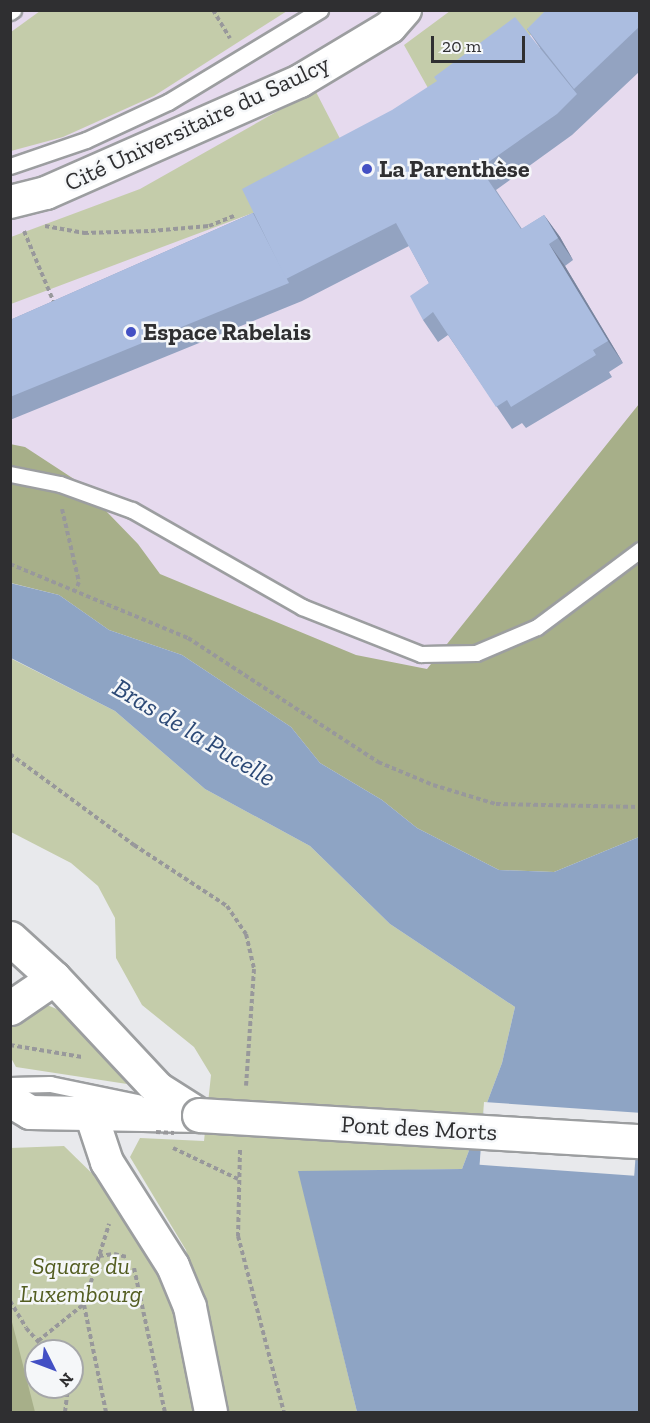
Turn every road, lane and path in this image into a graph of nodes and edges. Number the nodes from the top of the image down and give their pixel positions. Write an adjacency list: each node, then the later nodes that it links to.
1 (213, 10): 4 (path)
2 (320, 10): 5 (lane)
3 (405, 10): 6 (street, Cité Universitaire du Saulcy)
4 (237, 48)
5 (10, 166)
6 (15, 211): 9 (path)
7 (234, 216): 8 (path)
8 (39, 222)
9 (57, 309)
10 (10, 474): 11 (lane)
11 (60, 484): 12 (lane); 14 (path)
12 (639, 550)
13 (10, 564): 14 (path)
14 (76, 589): 16 (path)
15 (10, 753): 23 (path)
16 (639, 807)
17 (10, 938): 18 (main road)
18 (54, 978): 19 (main road); 26 (main road)
19 (10, 1008)
20 (10, 1045): 21 (path)
21 (86, 1058)
22 (10, 1085): 26 (lane)
23 (246, 1089)
24 (10, 1100): 25 (main road, Pont des Morts)
25 (91, 1114): 26 (main road, Pont des Morts); 39 (street)
26 (199, 1115): 27 (main road, Pont des Morts, bridge)
27 (639, 1141)
28 (164, 1146): 30 (path)
29 (241, 1146): 30 (path)
30 (237, 1179): 40 (path)
31 (111, 1215): 32 (path)
32 (99, 1257): 34 (path); 38 (path)
33 (10, 1301): 35 (path)
34 (84, 1304): 36 (path); 37 (path)
35 (37, 1339)
36 (40, 1339)
37 (106, 1413)
38 (165, 1413)
39 (211, 1413)
40 (284, 1413)

